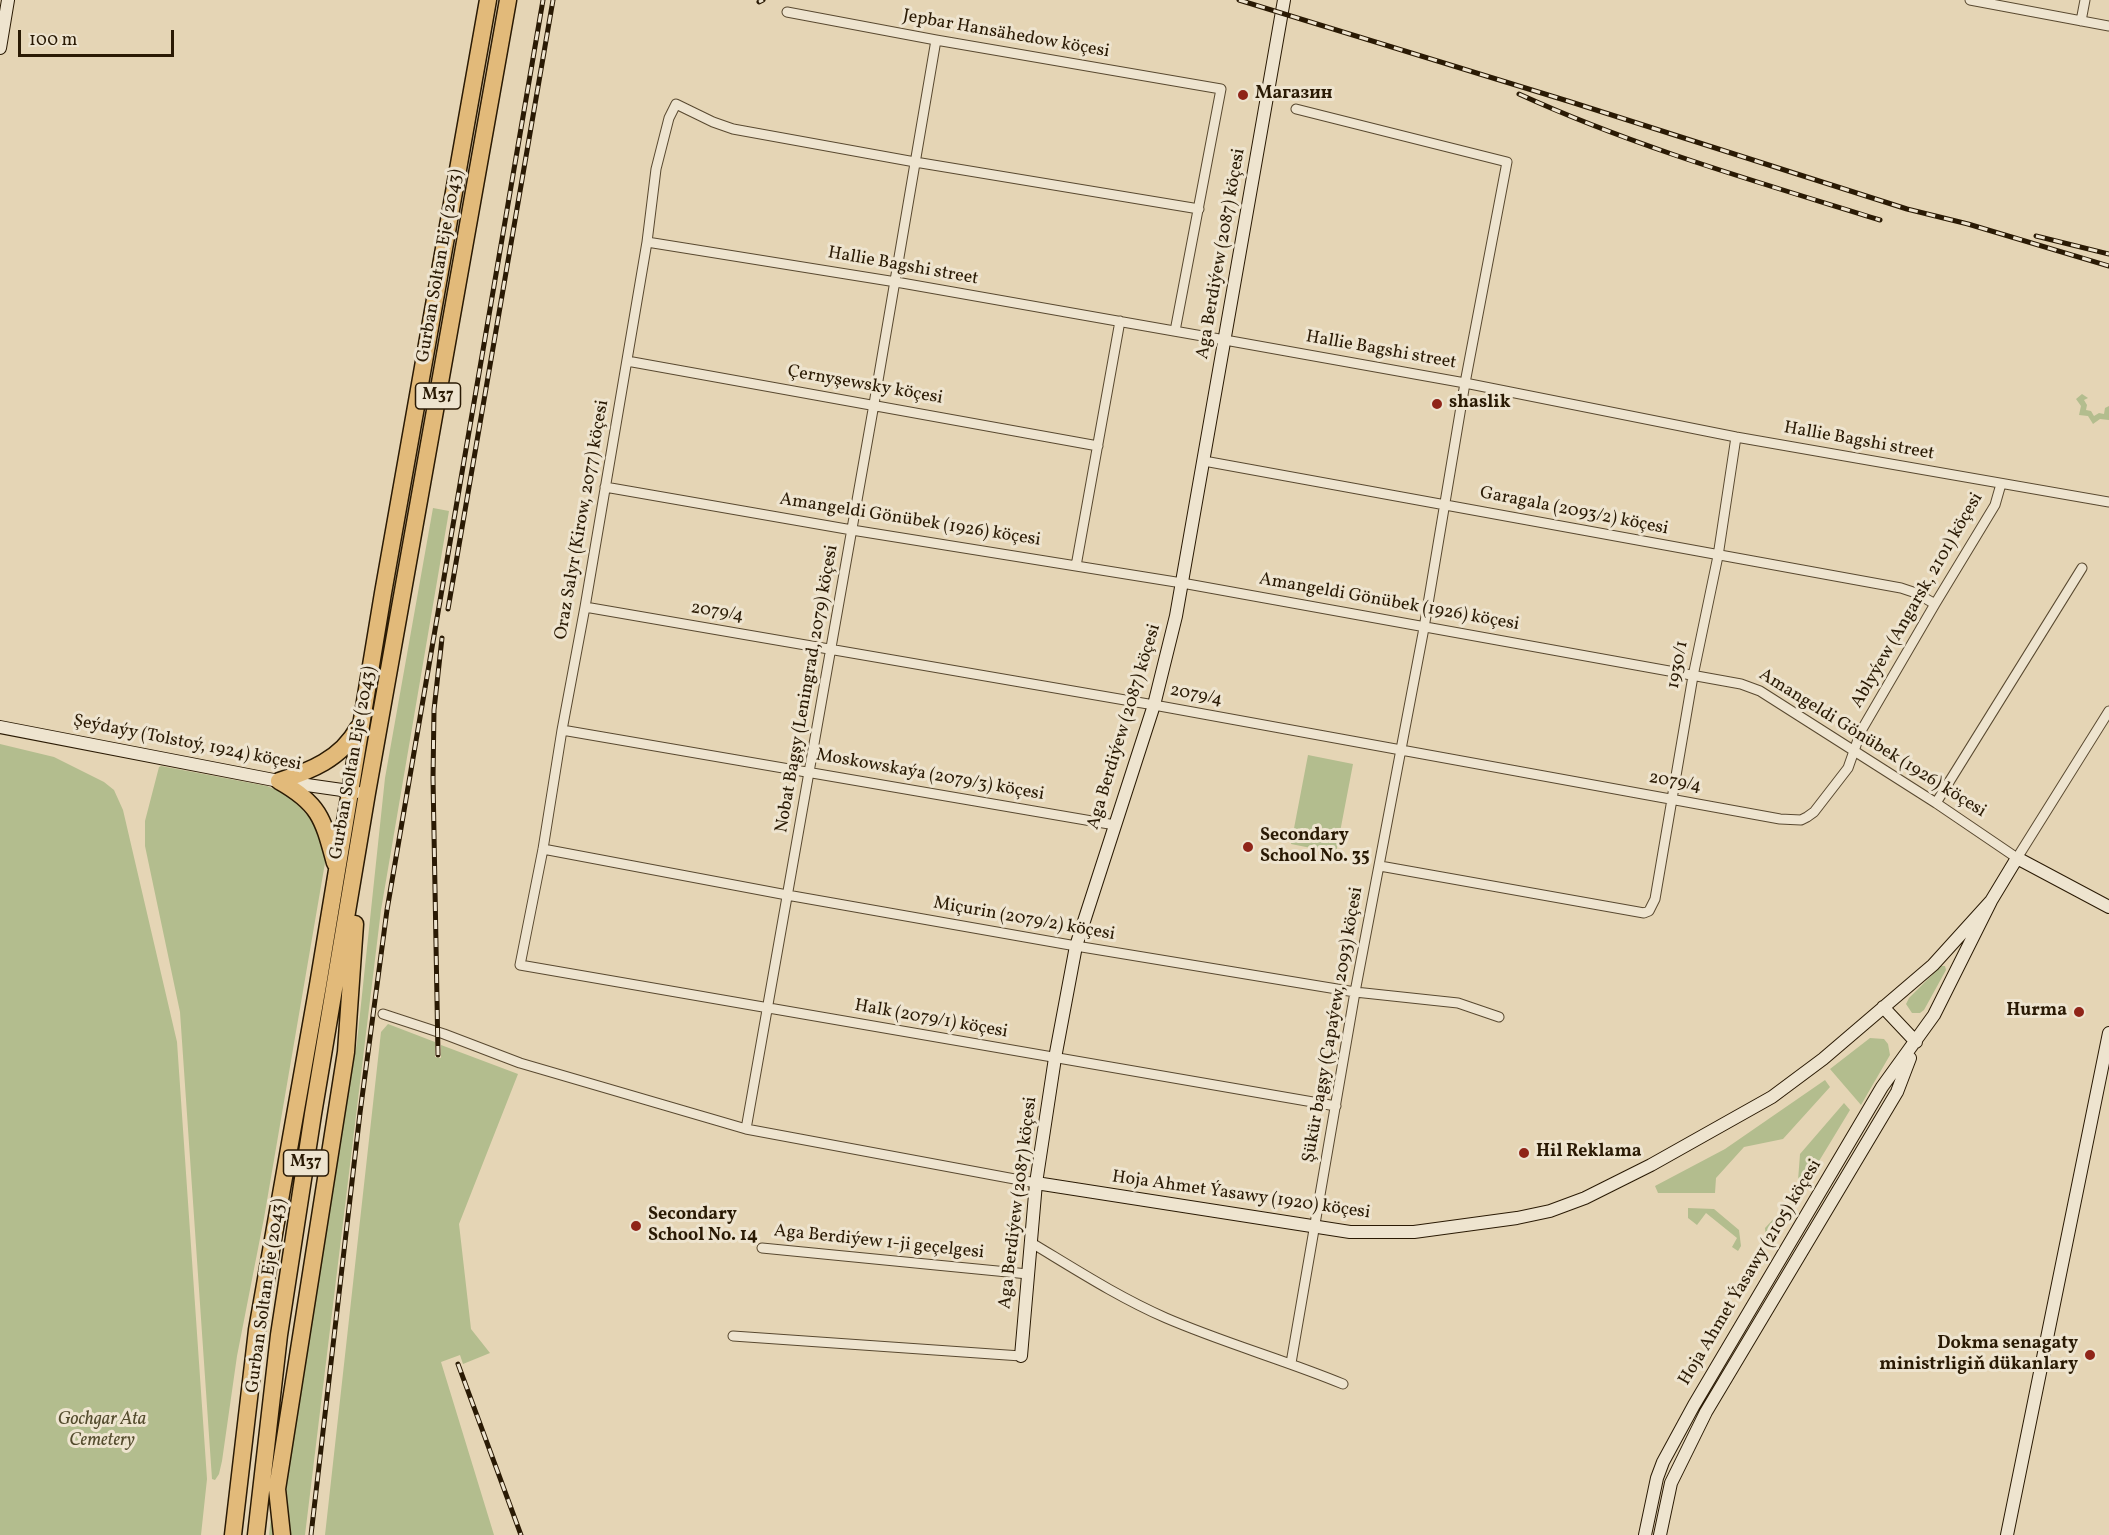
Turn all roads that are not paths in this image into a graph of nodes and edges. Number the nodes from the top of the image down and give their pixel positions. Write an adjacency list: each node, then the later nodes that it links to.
1 (8, 0): 12 (street)
2 (488, 0): 43 (highway, Gurban Soltan Eje (2043) / M37)
3 (508, 0): 51 (highway, Gurban Soltan Eje (2043) / M37)
4 (1284, 0): 20 (street, Aga Berdiýew (2087) köçesi)
5 (1970, 0): 7 (street)
6 (2085, 0): 9 (street)
7 (1984, 1): 9 (street)
8 (787, 12): 11 (street, Jepbar Hansähedow köçesi)
9 (2081, 21): 10 (street)
10 (2109, 26)
11 (936, 40): 14 (street, Nobat Bagşy (Leningrad, 2079) köçesi); 15 (street, Jepbar Hansähedow köçesi)
12 (0, 48)
13 (1296, 109): 22 (street, Şükür bagşy (Çapaýew, 2093) köçesi)
14 (915, 162): 15 (street); 16 (street, Oraz Salyr (Kirow, 2077) köçesi); 17 (street, Nobat Bagşy (Leningrad, 2079) köçesi)
15 (1199, 209): 19 (street)
16 (646, 242): 17 (street, Hallie Bagshi street); 21 (street, Oraz Salyr (Kirow, 2077) köçesi)
17 (896, 282): 18 (street, Hallie Bagshi street); 23 (street, Nobat Bagşy (Leningrad, 2079) köçesi)
18 (1120, 321): 19 (street, Hallie Bagshi street); 25 (street)
19 (1175, 331): 20 (street, Hallie Bagshi street)
20 (1225, 340): 22 (street, Hallie Bagshi street); 26 (street, Aga Berdiýew (2087) köçesi)
21 (627, 361): 23 (street, Çernyşewsky köçesi); 28 (street, Oraz Salyr (Kirow, 2077) köçesi)
22 (1465, 383): 24 (street, Hallie Bagshi street); 30 (street, Şükür bagşy (Çapaýew, 2093) köçesi)
23 (874, 404): 25 (street, Çernyşewsky köçesi); 31 (street, Nobat Bagşy (Leningrad, 2079) köçesi)
24 (1736, 437): 27 (street, Hallie Bagshi street); 32 (street, 1930/1)
25 (1098, 446): 33 (street)
26 (1204, 461): 30 (street, Garagala (2093/2) köçesi); 35 (street, Aga Berdiýew (2087) köçesi)
27 (2001, 484): 29 (street, Hallie Bagshi street); 36 (street, Ablyýew (Angarsk, 2101) köçesi)
28 (605, 487): 31 (street, Amangeldi Gönübek (1926) köçesi); 37 (street, Oraz Salyr (Kirow, 2077) köçesi)
29 (2109, 502)
30 (1444, 505): 32 (street, Garagala (2093/2) köçesi); 38 (street, Şükür bagşy (Çapaýew, 2093) köçesi)
31 (852, 530): 33 (street, Amangeldi Gönübek (1926) köçesi); 39 (street, Nobat Bagşy (Leningrad, 2079) köçesi)
32 (1718, 556): 36 (street, Garagala (2093/2) köçesi); 40 (street, 1930/1)
33 (1076, 566): 35 (street, Amangeldi Gönübek (1926) köçesi)
34 (2082, 568): 53 (street)
35 (1182, 583): 38 (street, Amangeldi Gönübek (1926) köçesi); 41 (street, Aga Berdiýew (2087) köçesi)
36 (1935, 604): 46 (street, Ablyýew (Angarsk, 2101) köçesi)
37 (585, 607): 39 (street, 2079/4 / 2079/4); 45 (street, Oraz Salyr (Kirow, 2077) köçesi)
38 (1424, 628): 40 (street, Amangeldi Gönübek (1926) köçesi); 47 (street, Şükür bagşy (Çapaýew, 2093) köçesi)
39 (831, 648): 41 (street, 2079/4 / 2079/4); 48 (street, Nobat Bagşy (Leningrad, 2079) köçesi)
40 (1693, 676): 46 (street, Amangeldi Gönübek (1926) köçesi); 52 (street, 1930/1)
41 (1154, 705): 47 (street, 2079/4 / 2079/4); 55 (street, Aga Berdiýew (2087) köçesi)
42 (2109, 711): 58 (street, Hoja Ahmet Ýasawy (2105) köçesi)
43 (363, 720): 49 (highway); 50 (highway, Gurban Soltan Eje (2043) / M37)
44 (0, 727): 49 (street, Şeýdaýy (Tolstoý, 1924) köçesi)
45 (562, 730): 48 (street, Moskowskaýa (2079/3) köçesi); 57 (street, Oraz Salyr (Kirow, 2077) köçesi)
46 (1853, 750): 53 (street, Amangeldi Gönübek (1926) köçesi); 54 (street, Ablyýew (Angarsk, 2101) köçesi)
47 (1401, 751): 52 (street, 2079/4 / 2079/4); 59 (street, Şükür bagşy (Çapaýew, 2093) köçesi)
48 (810, 772): 55 (street, Moskowskaýa (2079/3) köçesi); 61 (street, Nobat Bagşy (Leningrad, 2079) köçesi)
49 (279, 781): 50 (street, Şeýdaýy (Tolstoý, 1924) köçesi); 60 (highway, Gurban Soltan Eje (2043))
50 (349, 791): 51 (street, Şeýdaýy (Tolstoý, 1924) köçesi); 60 (highway, Gurban Soltan Eje (2043) / M37)
51 (367, 793): 56 (highway, Gurban Soltan Eje (2043) / M37)
52 (1672, 799): 54 (street, 2079/4 / 2079/4); 59 (street, 1930/1)
53 (1936, 803): 58 (street, Amangeldi Gönübek (1926) köçesi)
54 (1801, 820)
55 (1115, 825): 64 (street, Aga Berdiýew (2087) köçesi)
56 (362, 830): 86 (highway, Gurban Soltan Eje (2043) / M37); 87 (highway)
57 (543, 849): 61 (street, Miçurin (2079/2) köçesi); 65 (street, Oraz Salyr (Kirow, 2077) köçesi)
58 (2018, 858): 62 (street, Hoja Ahmet Ýasawy (2105) köçesi); 63 (street, Amangeldi Gönübek (1926) köçesi)
59 (1380, 866): 66 (street, Şükür bagşy (Çapaýew, 2093) köçesi)
60 (337, 868): 85 (highway, Gurban Soltan Eje (2043) / M37)
61 (788, 895): 64 (street, Miçurin (2079/2) köçesi); 68 (street, Nobat Bagşy (Leningrad, 2079) köçesi)
62 (1991, 901): 67 (street, Hoja Ahmet Ýasawy (2105) köçesi); 72 (street, Hoja Ahmet Ýasawy (2105) köçesi)
63 (2109, 907)
64 (1076, 946): 66 (street, Miçurin (2079/2) köçesi); 73 (street, Aga Berdiýew (2087) köçesi)
65 (520, 965): 68 (street, Halk (2079/1) köçesi)
66 (1355, 992): 70 (street, Miçurin (2079/2) köçesi); 74 (street, Şükür bagşy (Çapaýew, 2093) köçesi)
67 (1884, 1007): 72 (street); 77 (street, Hoja Ahmet Ýasawy (1920) köçesi)
68 (767, 1008): 73 (street, Halk (2079/1) köçesi); 75 (street, Nobat Bagşy (Leningrad, 2079) köçesi)
69 (383, 1014): 75 (street)
70 (1499, 1017)
71 (2109, 1033): 90 (street)
72 (1916, 1042): 88 (street, Hoja Ahmet Ýasawy (2105) köçesi); 89 (street, Hoja Ahmet Ýasawy (2105) köçesi)
73 (1055, 1058): 74 (street, Halk (2079/1) köçesi); 76 (street, Aga Berdiýew (2087) köçesi)
74 (1336, 1106): 77 (street, Şükür bagşy (Çapaýew, 2093) köçesi)
75 (746, 1129): 76 (street)
76 (1036, 1183): 77 (street, Hoja Ahmet Ýasawy (1920) köçesi); 78 (street, Aga Berdiýew (2087) köçesi)
77 (1316, 1227): 83 (street, Şükür bagşy (Çapaýew, 2093) köçesi)
78 (1030, 1242): 80 (street, Aga Berdiýew (2087) köçesi); 83 (street)
79 (762, 1248): 80 (street, Aga Berdiýew 1-ji geçelgesi)
80 (1028, 1274): 82 (street, Aga Berdiýew (2087) köçesi)
81 (733, 1336): 82 (street)
82 (1021, 1356)
83 (1292, 1364): 84 (street)
84 (1343, 1384)
85 (233, 1535)
86 (256, 1535)
87 (282, 1535)
88 (1645, 1535)
89 (1660, 1535)
90 (2007, 1535)

